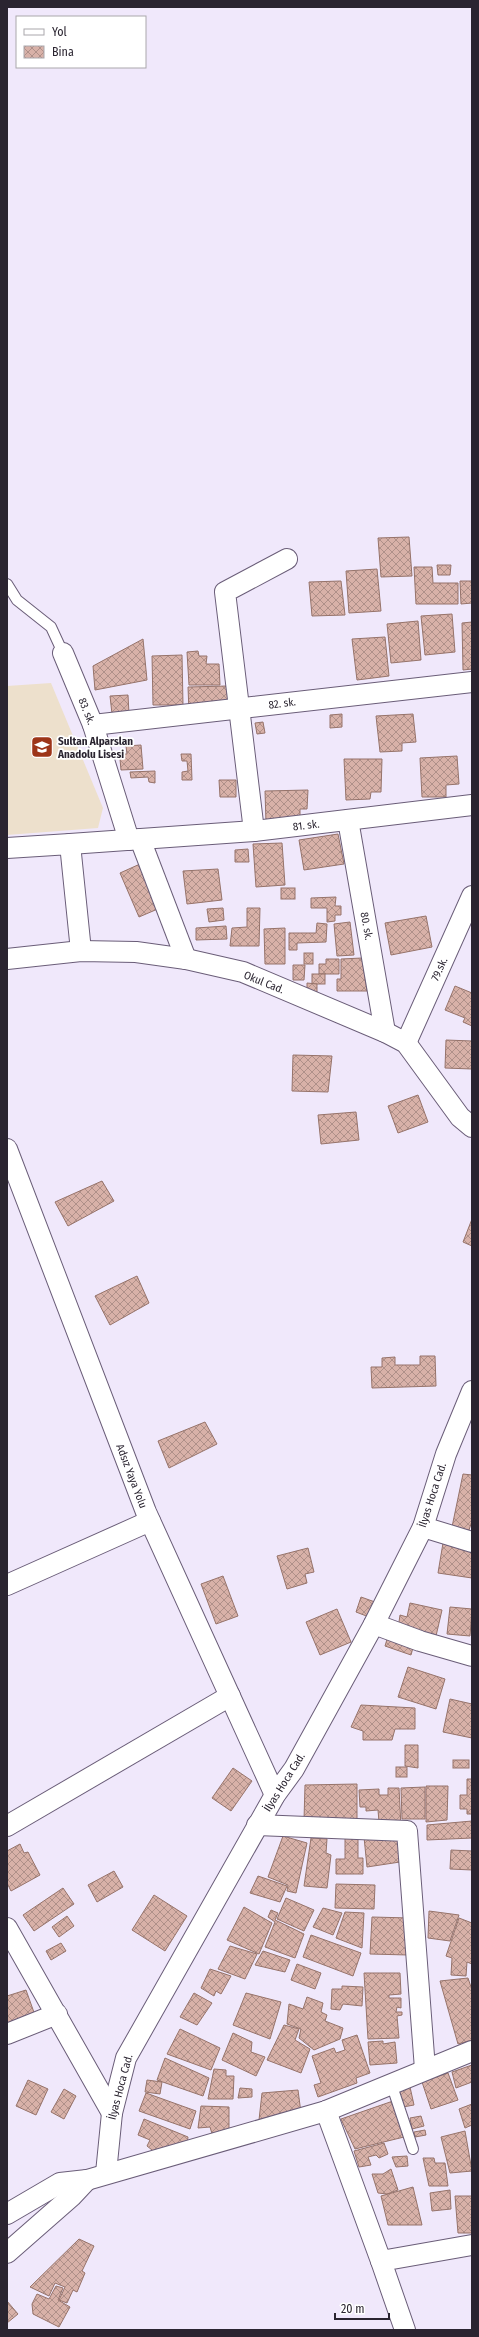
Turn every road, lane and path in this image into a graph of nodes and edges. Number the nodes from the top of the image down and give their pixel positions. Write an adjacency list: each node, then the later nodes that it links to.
1 (287, 559): 5 (street)
2 (7, 584): 3 (lane)
3 (63, 653): 6 (street, 83. sk.)
4 (472, 682): 5 (street, 82. sk.)
5 (238, 708): 6 (street, 82. sk.); 9 (street)
6 (93, 725): 10 (street, 83. sk.)
7 (472, 805): 8 (street, 81. sk.)
8 (348, 820): 9 (street, 81. sk.); 17 (street, 80. sk.)
9 (254, 831): 10 (street, 81. sk.)
10 (134, 839): 11 (street, 81. sk.); 16 (street, 83. sk.)
11 (70, 844): 12 (street, 81. sk.); 14 (street)
12 (7, 848)
13 (472, 896): 18 (street, 79.sk.)
14 (81, 951): 15 (street, Okul Cad.); 16 (street, Okul Cad.)
15 (7, 959)
16 (186, 959): 17 (street, Okul Cad.)
17 (385, 1032): 18 (street, Okul Cad.)
18 (406, 1043): 19 (street, Okul Cad.)
19 (472, 1127)
20 (7, 1149): 22 (street, Adsız Yaya Yolu)
21 (472, 1391): 23 (street, İlyas Hoca Cad.)
22 (150, 1520): 25 (street); 28 (street, Adsız Yaya Yolu)
23 (423, 1527): 24 (street); 26 (street, İlyas Hoca Cad.)
24 (472, 1542)
25 (7, 1585)
26 (374, 1624): 27 (street); 29 (street, İlyas Hoca Cad.)
27 (472, 1656)
28 (230, 1696): 29 (street, Adsız Yaya Yolu); 30 (street)
29 (275, 1795): 31 (street, İlyas Hoca Cad.)
30 (7, 1826)
31 (257, 1826): 36 (street); 39 (street, İlyas Hoca Cad.)
32 (7, 1928): 33 (street)
33 (57, 2014): 34 (street); 39 (street)
34 (7, 2034)
35 (472, 2051): 36 (street)
36 (425, 2069): 37 (street)
37 (391, 2084): 38 (street); 40 (lane)
38 (326, 2111): 41 (street); 46 (street)
39 (112, 2113): 41 (street, İlyas Hoca Cad.)
40 (413, 2149)
41 (106, 2173): 42 (street)
42 (87, 2180): 43 (street); 45 (street)
43 (7, 2214)
44 (472, 2245): 46 (street)
45 (7, 2253)
46 (381, 2261): 47 (street)
47 (405, 2330)

